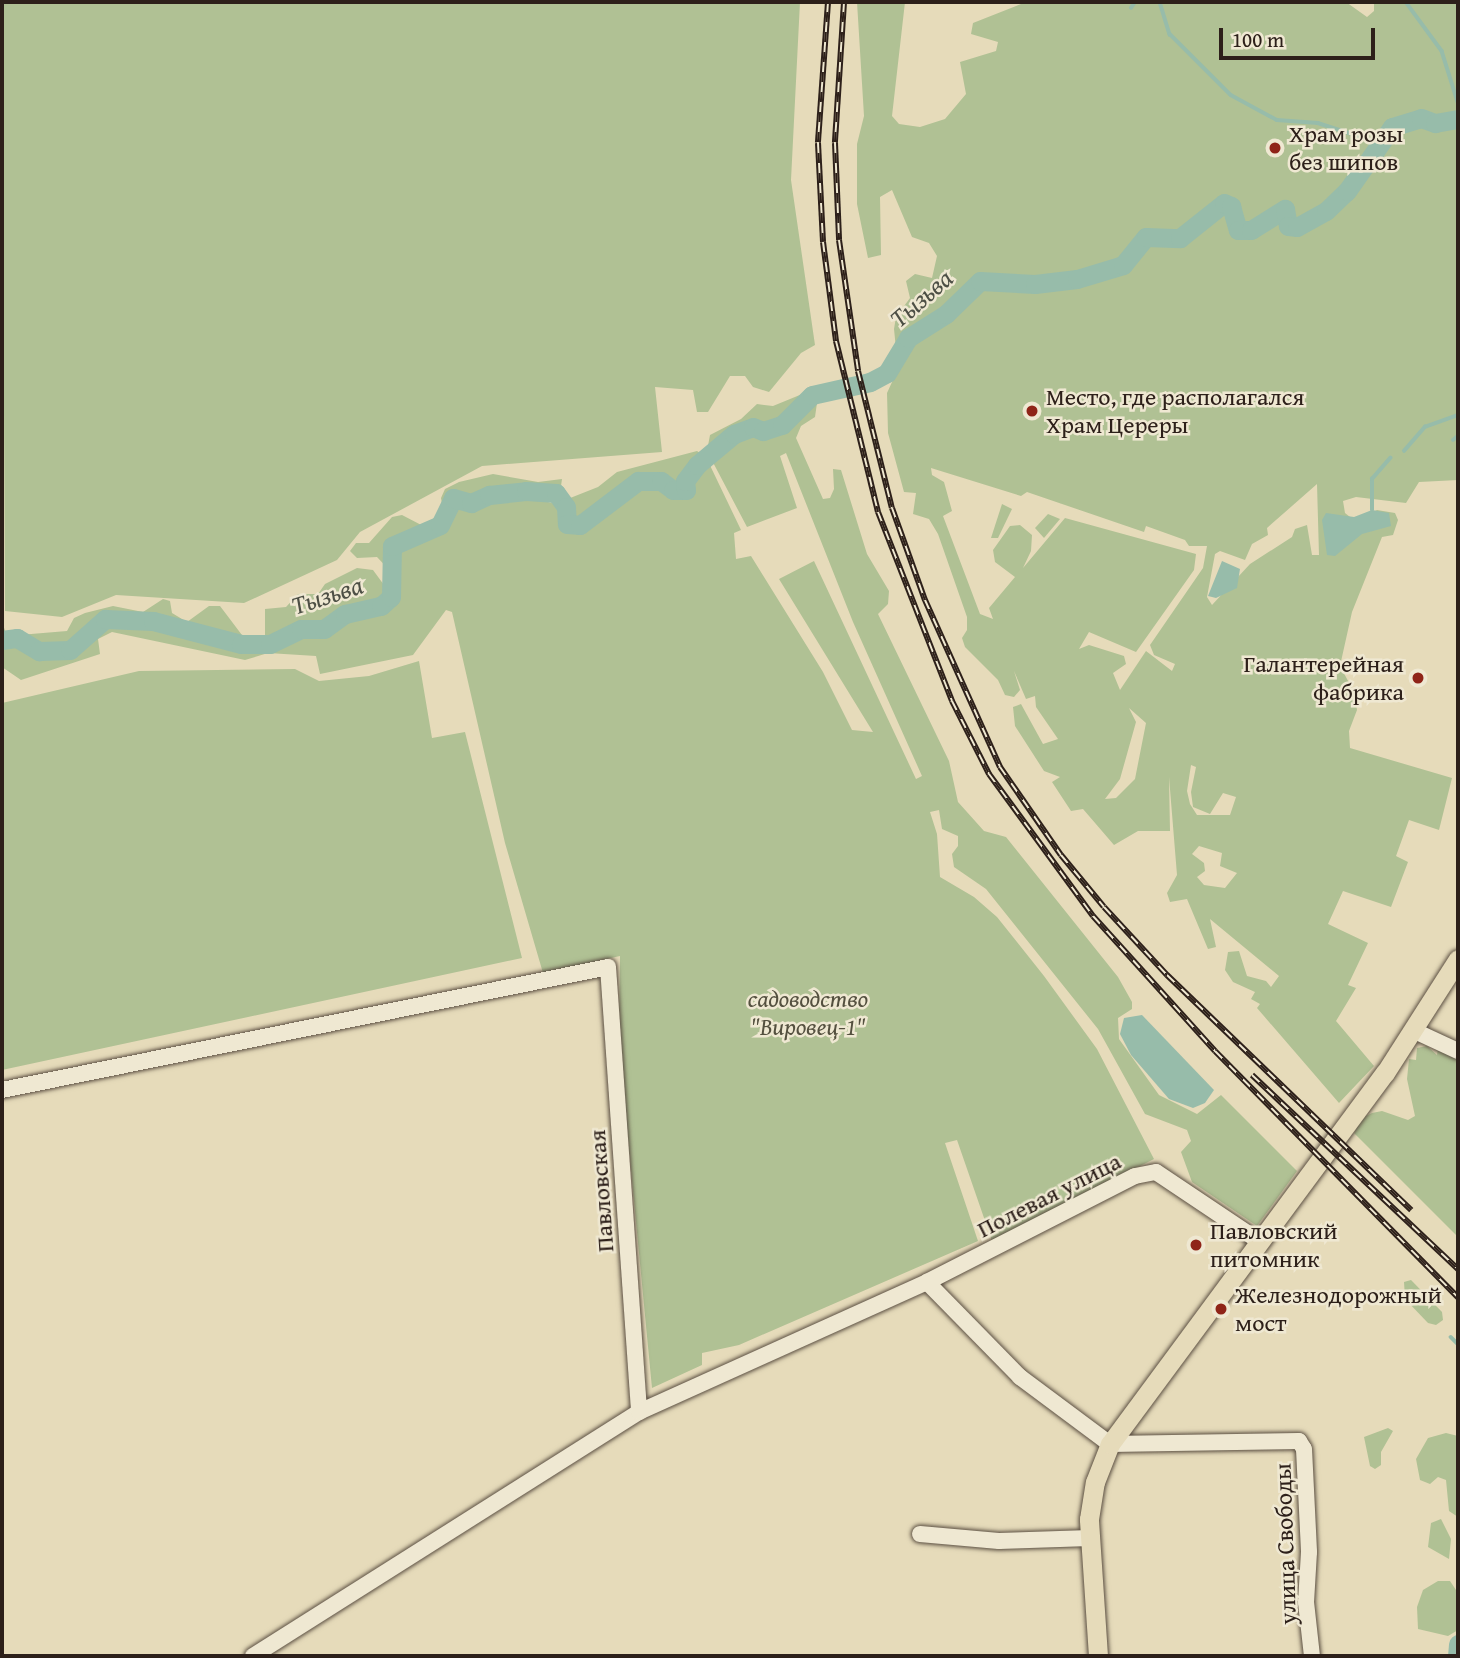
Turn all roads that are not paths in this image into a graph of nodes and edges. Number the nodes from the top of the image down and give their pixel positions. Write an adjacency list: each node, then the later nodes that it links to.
1 (1458, 959): 2 (main road)
2 (1415, 1031): 3 (street); 5 (main road)
3 (1458, 1051)
4 (2, 1090): 7 (street, Павловская)
5 (1259, 1241): 6 (street, Полевая улица); 8 (main road)
6 (927, 1282): 7 (street); 8 (street)
7 (639, 1412): 11 (street)
8 (1110, 1444): 10 (main road); 13 (street, улица Свободы)
9 (920, 1534): 10 (street)
10 (1090, 1538): 12 (main road)
11 (253, 1656)
12 (1098, 1656)
13 (1312, 1656)

